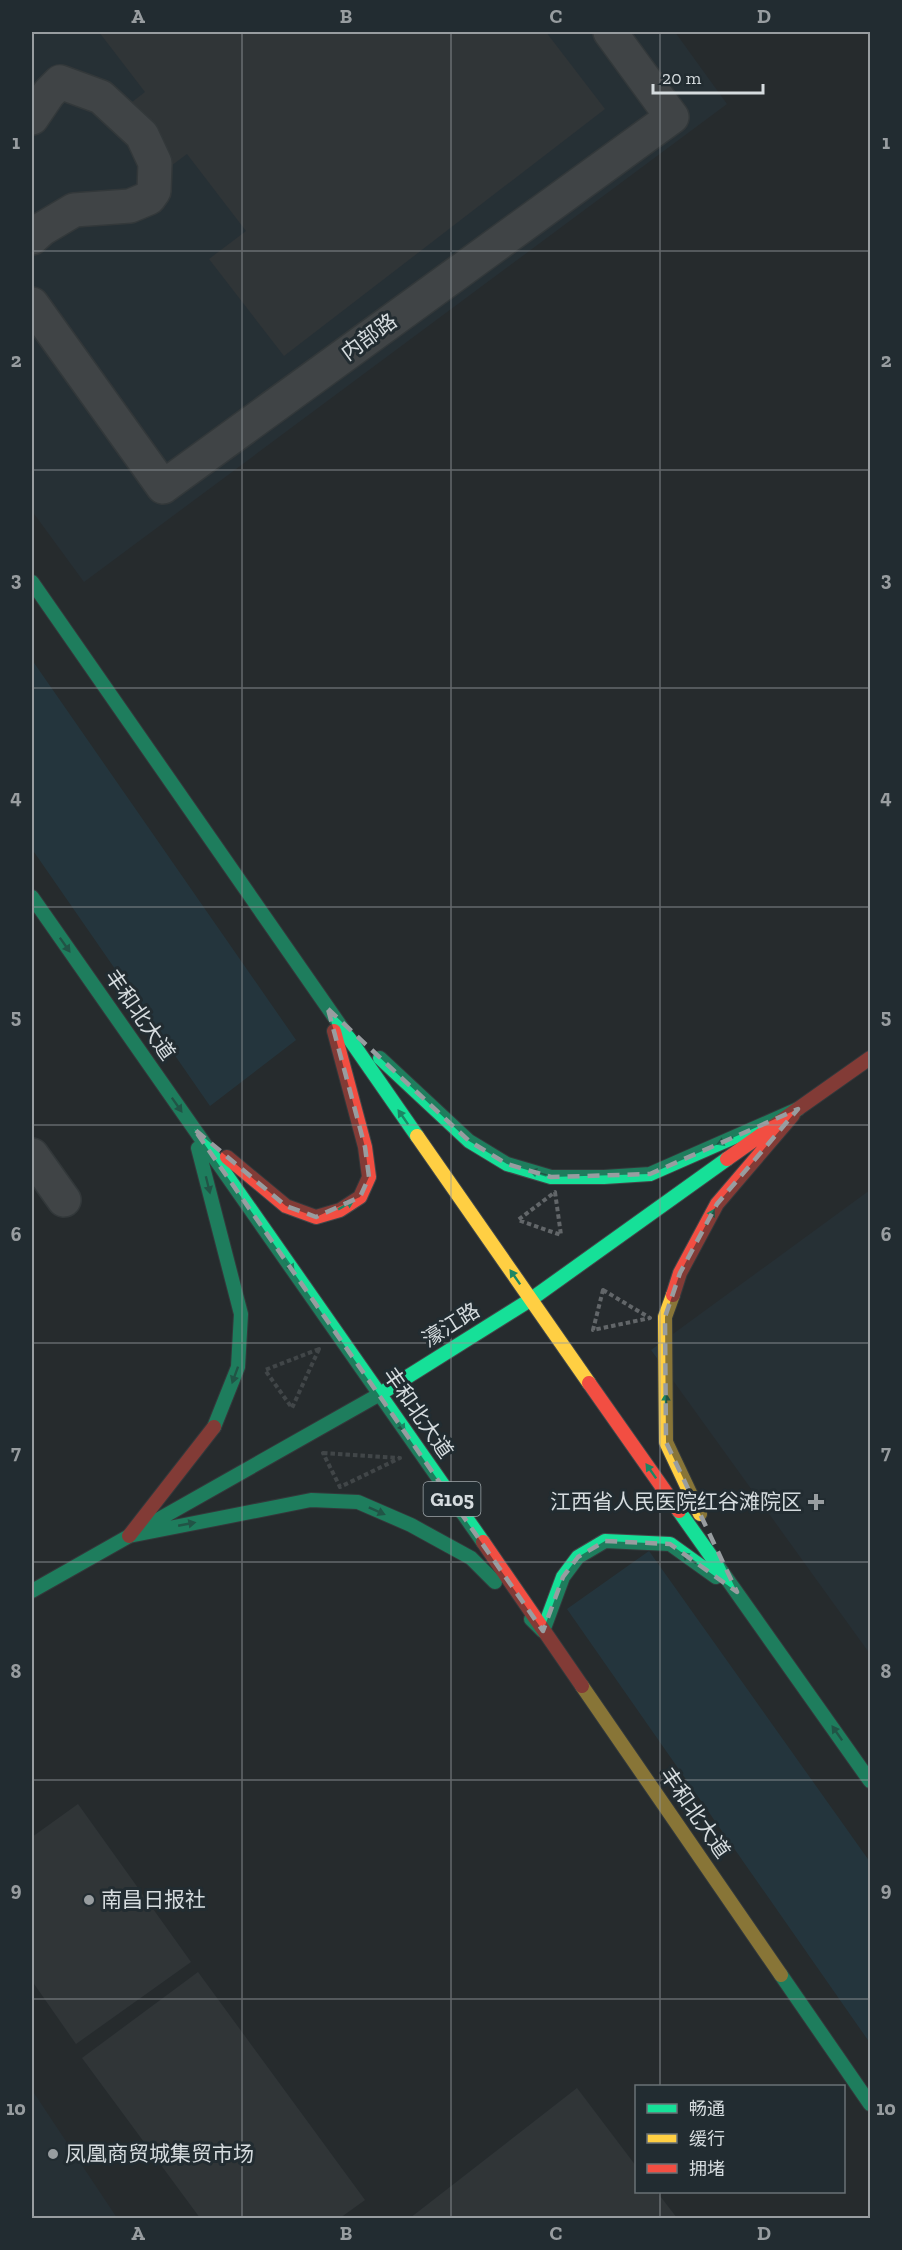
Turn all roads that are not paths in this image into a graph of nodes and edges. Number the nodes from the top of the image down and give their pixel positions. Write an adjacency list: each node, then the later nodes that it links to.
1 (610, 32): 4 (street, 内部路)
2 (32, 118): 3 (street)
3 (32, 238)
4 (32, 304)
5 (32, 582): 7 (main road)
6 (32, 897): 10 (main road, 丰和北大道 / G105, one-way to 10)
7 (328, 1009): 9 (main road, one-way to 7); 10 (main road, one-way to 7); 13 (main road, one-way to 7)
8 (870, 1058): 9 (main road, 濠江路)
9 (798, 1109): 13 (main road, 濠江路); 17 (main road, one-way to 9)
10 (194, 1129): 14 (main road, 丰和北大道 / G105, one-way to 14); 15 (main road, one-way to 15)
11 (32, 1155): 12 (street)
12 (64, 1200)
13 (531, 1300): 14 (main road, 濠江路); 17 (main road, one-way to 13)
14 (380, 1394): 15 (main road, 濠江路); 18 (main road, 丰和北大道 / G105, one-way to 18)
15 (129, 1536): 16 (main road, 濠江路); 18 (main road, one-way to 18)
16 (32, 1591)
17 (737, 1592): 18 (main road, one-way to 18); 19 (main road, one-way to 17)
18 (543, 1631): 20 (main road, 丰和北大道 / G105)
19 (870, 1781)
20 (870, 2104)

